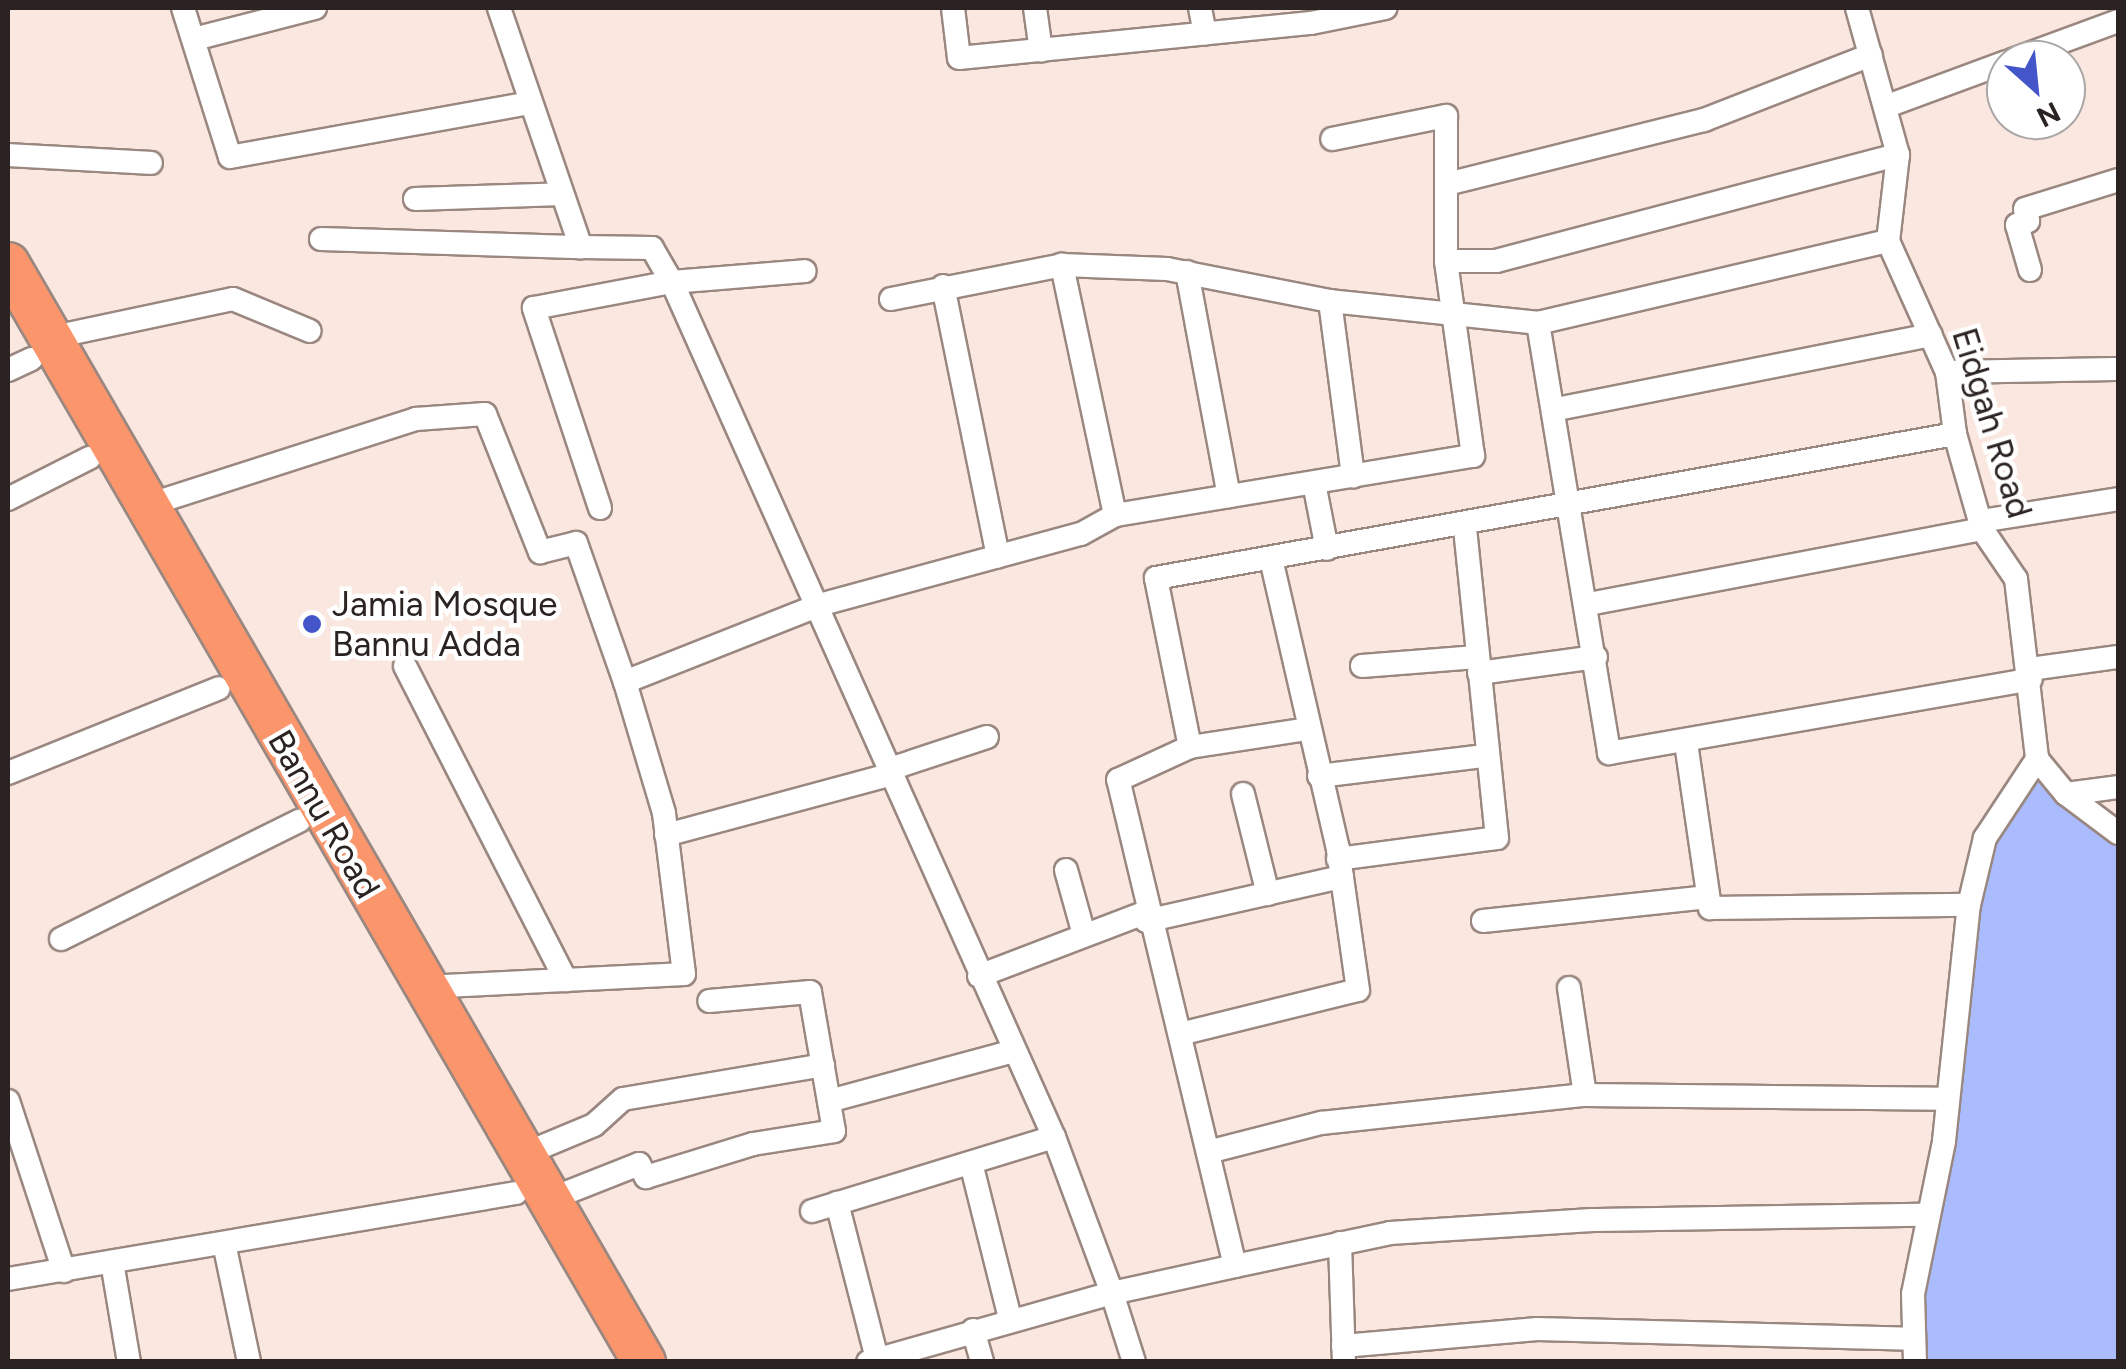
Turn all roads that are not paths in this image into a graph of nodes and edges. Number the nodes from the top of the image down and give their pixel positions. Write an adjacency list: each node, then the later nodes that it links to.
1 (183, 8): 12 (street)
2 (498, 8): 17 (street)
3 (953, 8): 14 (street)
4 (1035, 8): 14 (street)
5 (1200, 8): 11 (street)
6 (1385, 8): 9 (street)
7 (1857, 8): 15 (street)
8 (299, 10): 12 (street)
9 (1252, 18): 11 (street)
10 (2118, 20): 13 (street)
11 (1205, 34): 14 (street)
12 (194, 39): 17 (street)
13 (2065, 40)
14 (1041, 50)
15 (1871, 55): 18 (street); 24 (street)
16 (1986, 70): 18 (street)
17 (530, 103): 25 (street)
18 (1890, 105): 21 (street)
19 (1332, 139): 24 (street)
20 (8, 155): 22 (street)
21 (1898, 155): 28 (street); 30 (street)
22 (151, 163)
23 (2118, 180): 33 (street)
24 (1447, 184): 30 (street)
25 (562, 194): 26 (street); 29 (street)
26 (415, 199)
27 (320, 239): 29 (street)
28 (1888, 241): 42 (street); 44 (street, Eidgah Road)
29 (581, 246): 36 (street)
30 (1446, 260): 40 (street)
31 (8, 264): 45 (highway, Bannu Road)
32 (1062, 265): 35 (street); 37 (street); 59 (street)
33 (2030, 270)
34 (805, 272): 36 (street)
35 (1187, 272): 39 (street); 53 (street)
36 (672, 282): 57 (street); 65 (street)
37 (944, 286): 38 (street); 63 (street)
38 (892, 299)
39 (1330, 301): 40 (street); 51 (street)
40 (1452, 316): 42 (street); 51 (street)
41 (8, 317): 45 (highway, Bannu Road)
42 (1538, 323): 48 (street)
43 (310, 332): 45 (street)
44 (1932, 334): 47 (street, Eidgah Road); 48 (street)
45 (30, 356): 50 (highway, Bannu Road); 56 (highway, Bannu Road)
46 (2118, 370): 47 (street)
47 (1947, 372): 49 (street, Eidgah Road)
48 (1557, 410): 58 (street)
49 (1954, 434): 58 (street); 60 (street, Eidgah Road)
50 (89, 458): 55 (street); 74 (highway, Bannu Road)
51 (1353, 476): 52 (street)
52 (1314, 482): 53 (street); 62 (street)
53 (1229, 496): 59 (street)
54 (2118, 499): 60 (street)
55 (8, 500)
56 (144, 506): 73 (street); 101 (highway, Bannu Road)
57 (600, 508)
58 (1573, 508): 61 (street); 66 (street)
59 (1116, 515): 63 (street)
60 (1981, 525): 66 (street); 72 (street, Eidgah Road)
61 (1465, 528): 62 (street); 69 (street)
62 (1327, 550): 64 (street)
63 (998, 556): 65 (street)
64 (1270, 558): 75 (street); 78 (street)
65 (819, 604): 73 (street); 81 (street)
66 (1590, 604): 67 (street)
67 (1596, 657): 69 (street); 77 (street)
68 (2118, 657): 72 (street)
69 (1478, 665): 71 (street); 79 (street)
70 (406, 666): 100 (street)
71 (1362, 666)
72 (2031, 674): 77 (street); 80 (street, Eidgah Road)
73 (626, 682): 89 (street)
74 (219, 688): 82 (street); 87 (highway, Bannu Road)
75 (1308, 729): 78 (street); 83 (street)
76 (987, 736): 81 (street)
77 (1686, 743): 93 (street)
78 (1190, 747): 95 (street)
79 (1486, 756): 83 (street); 90 (street)
80 (2037, 759): 86 (street); 94 (street)
81 (891, 772): 89 (street); 99 (street)
82 (8, 774)
83 (1319, 776): 90 (street)
84 (2118, 787): 86 (street)
85 (1244, 794): 92 (street)
86 (2066, 794): 88 (street)
87 (299, 820): 98 (street); 114 (highway, Bannu Road)
88 (2118, 834)
89 (666, 836): 100 (street)
90 (1340, 868): 92 (street); 104 (street)
91 (1066, 870): 97 (street)
92 (1268, 894): 95 (street)
93 (1706, 897): 94 (street); 96 (street)
94 (1969, 905): 108 (street)
95 (1145, 917): 97 (street); 104 (street)
96 (1483, 921)
97 (1083, 930): 99 (street)
98 (61, 939)
99 (980, 976): 105 (street)
100 (566, 980): 101 (street)
101 (426, 986): 114 (highway, Bannu Road)
102 (1569, 988): 107 (street)
103 (709, 1001): 106 (street)
104 (1180, 1034): 112 (street)
105 (1014, 1051): 110 (street); 111 (street)
106 (823, 1065): 110 (street); 114 (street)
107 (1584, 1095): 108 (street); 112 (street)
108 (1944, 1100): 117 (street)
109 (8, 1101): 122 (street)
110 (829, 1101): 114 (street)
111 (1054, 1137): 113 (street); 124 (street)
112 (1208, 1152): 121 (street)
113 (971, 1162): 115 (street); 125 (street)
114 (529, 1183): 118 (street); 133 (highway, Bannu Road); 134 (highway, Bannu Road)
115 (837, 1204): 116 (street); 130 (street)
116 (812, 1211)
117 (1926, 1216): 119 (street); 128 (street)
118 (224, 1243): 120 (street); 132 (street)
119 (1340, 1243): 121 (street); 129 (street)
120 (112, 1262): 122 (street); 131 (street)
121 (1235, 1266): 124 (street)
122 (64, 1271): 123 (street)
123 (8, 1279)
124 (1112, 1293): 125 (street); 136 (street)
125 (1010, 1318): 126 (street)
126 (973, 1330): 130 (street); 135 (street)
127 (1458, 1350): 128 (street); 129 (street)
128 (1914, 1350)
129 (1343, 1354)
130 (872, 1360)
131 (129, 1362)
132 (249, 1362)
133 (612, 1362)
134 (644, 1362)
135 (982, 1362)
136 (1134, 1362)

